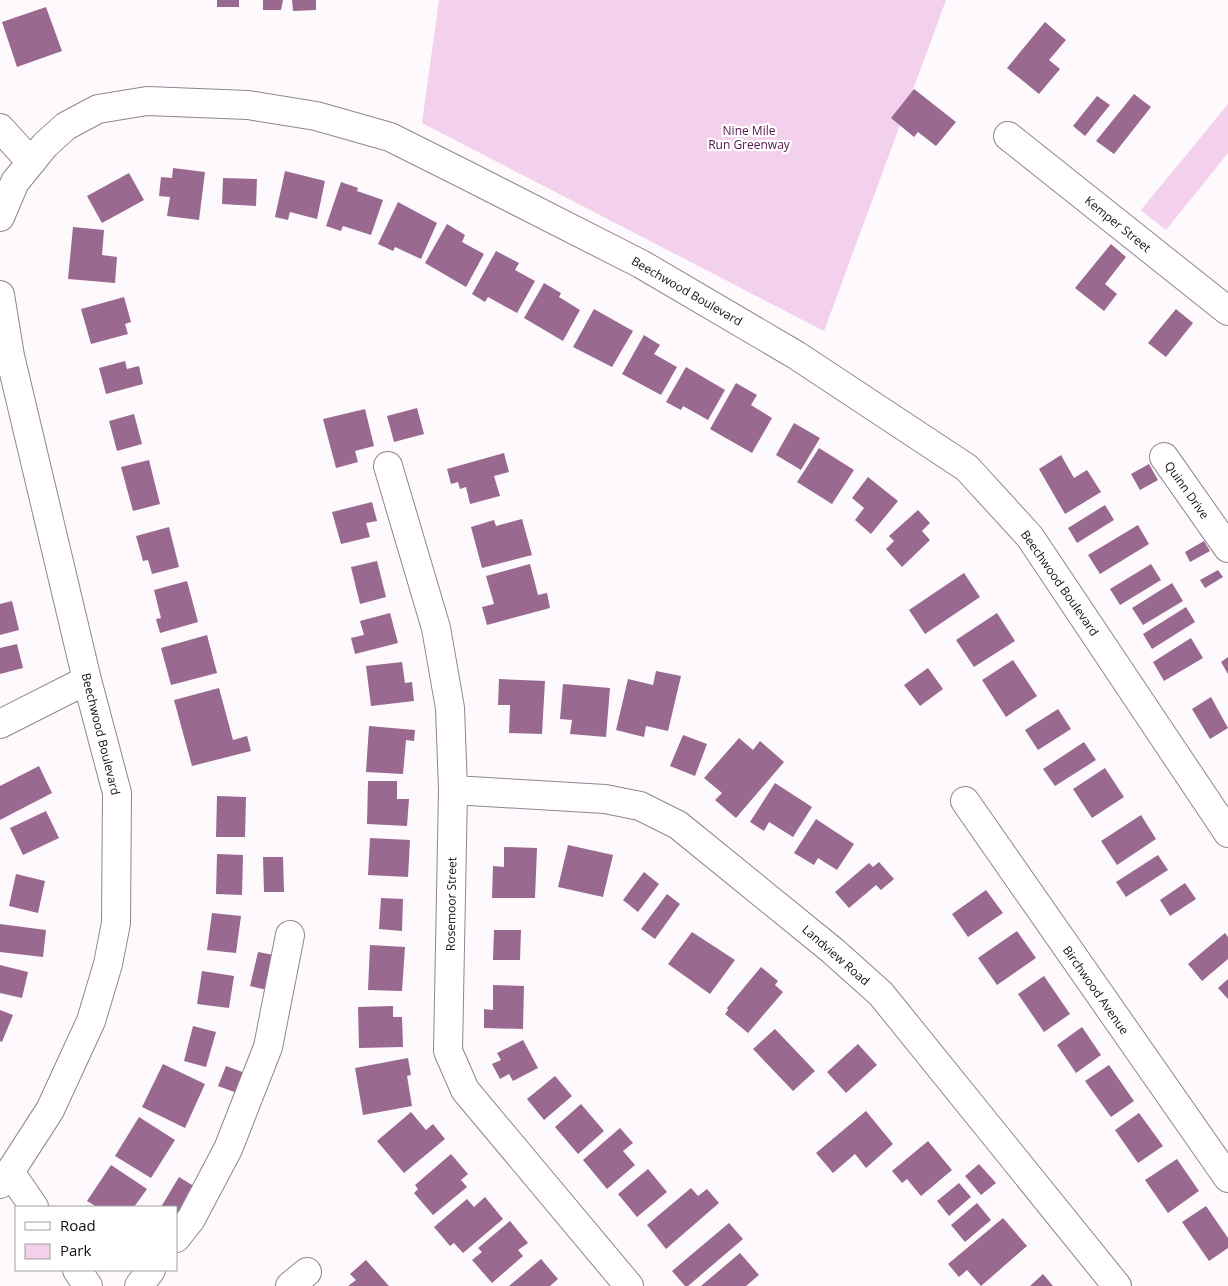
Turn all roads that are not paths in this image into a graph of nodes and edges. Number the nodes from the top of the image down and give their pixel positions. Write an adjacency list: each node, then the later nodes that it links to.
1 (0, 128): 3 (street)
2 (1008, 136): 6 (street, Kemper Street)
3 (31, 162): 4 (street, Beechwood Boulevard); 14 (street, Beechwood Boulevard)
4 (0, 217)
5 (0, 295): 10 (street, Beechwood Boulevard)
6 (1228, 311)
7 (1164, 457): 9 (street, Quinn Drive)
8 (388, 466): 12 (street, Rosemoor Street)
9 (1228, 548)
10 (87, 680): 11 (street); 16 (street, Beechwood Boulevard)
11 (0, 724)
12 (453, 790): 24 (street, Rosemoor Street); 25 (street, Landview Road)
13 (965, 801): 17 (street, Birchwood Avenue)
14 (1225, 815)
15 (290, 934): 19 (street)
16 (5, 1178): 18 (street)
17 (1228, 1178)
18 (33, 1206)
19 (178, 1235)
20 (78, 1271): 22 (street)
21 (150, 1271): 23 (street)
22 (88, 1286)
23 (139, 1286)
24 (630, 1286)
25 (1117, 1286)

